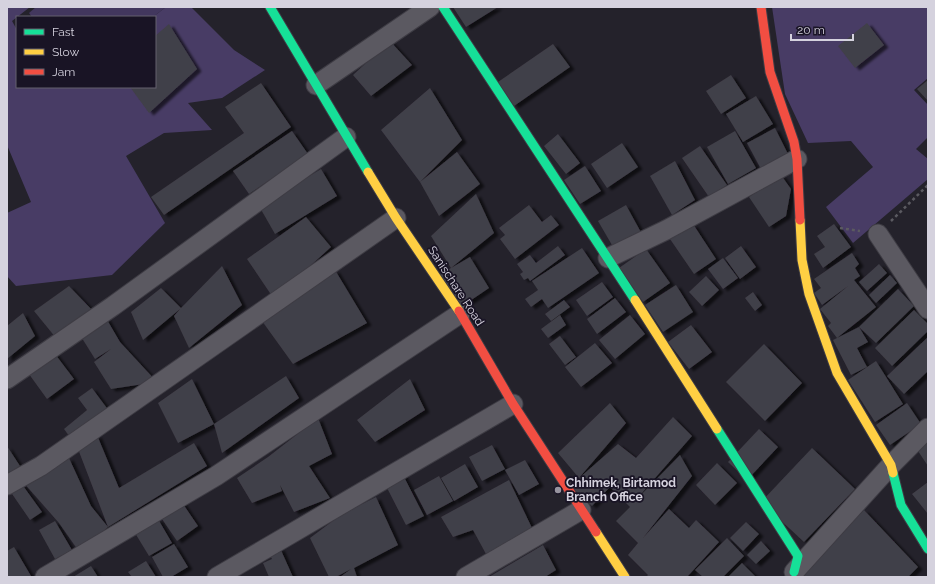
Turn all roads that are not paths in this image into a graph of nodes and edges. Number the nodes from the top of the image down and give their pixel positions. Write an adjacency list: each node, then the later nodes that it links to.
1 (270, 7): 5 (street, Sanischare Road)
2 (430, 7): 5 (street)
3 (443, 7): 10 (street)
4 (761, 7): 7 (street)
5 (316, 85): 6 (street, Sanischare Road)
6 (346, 137): 8 (street, Sanischare Road); 13 (street)
7 (797, 159): 10 (street); 16 (street)
8 (396, 218): 12 (street, Sanischare Road); 17 (street)
9 (878, 234): 11 (street)
10 (608, 258): 20 (street)
11 (928, 309)
12 (461, 313): 14 (street, Sanischare Road); 21 (street)
13 (7, 379)
14 (513, 404): 18 (street, Sanischare Road); 22 (street)
15 (928, 428): 16 (street)
16 (891, 465): 19 (street); 20 (street)
17 (7, 485)
18 (580, 510): 23 (street); 24 (street, Sanischare Road)
19 (928, 549)
20 (793, 575)
21 (45, 577)
22 (217, 577)
23 (466, 577)
24 (624, 577)

